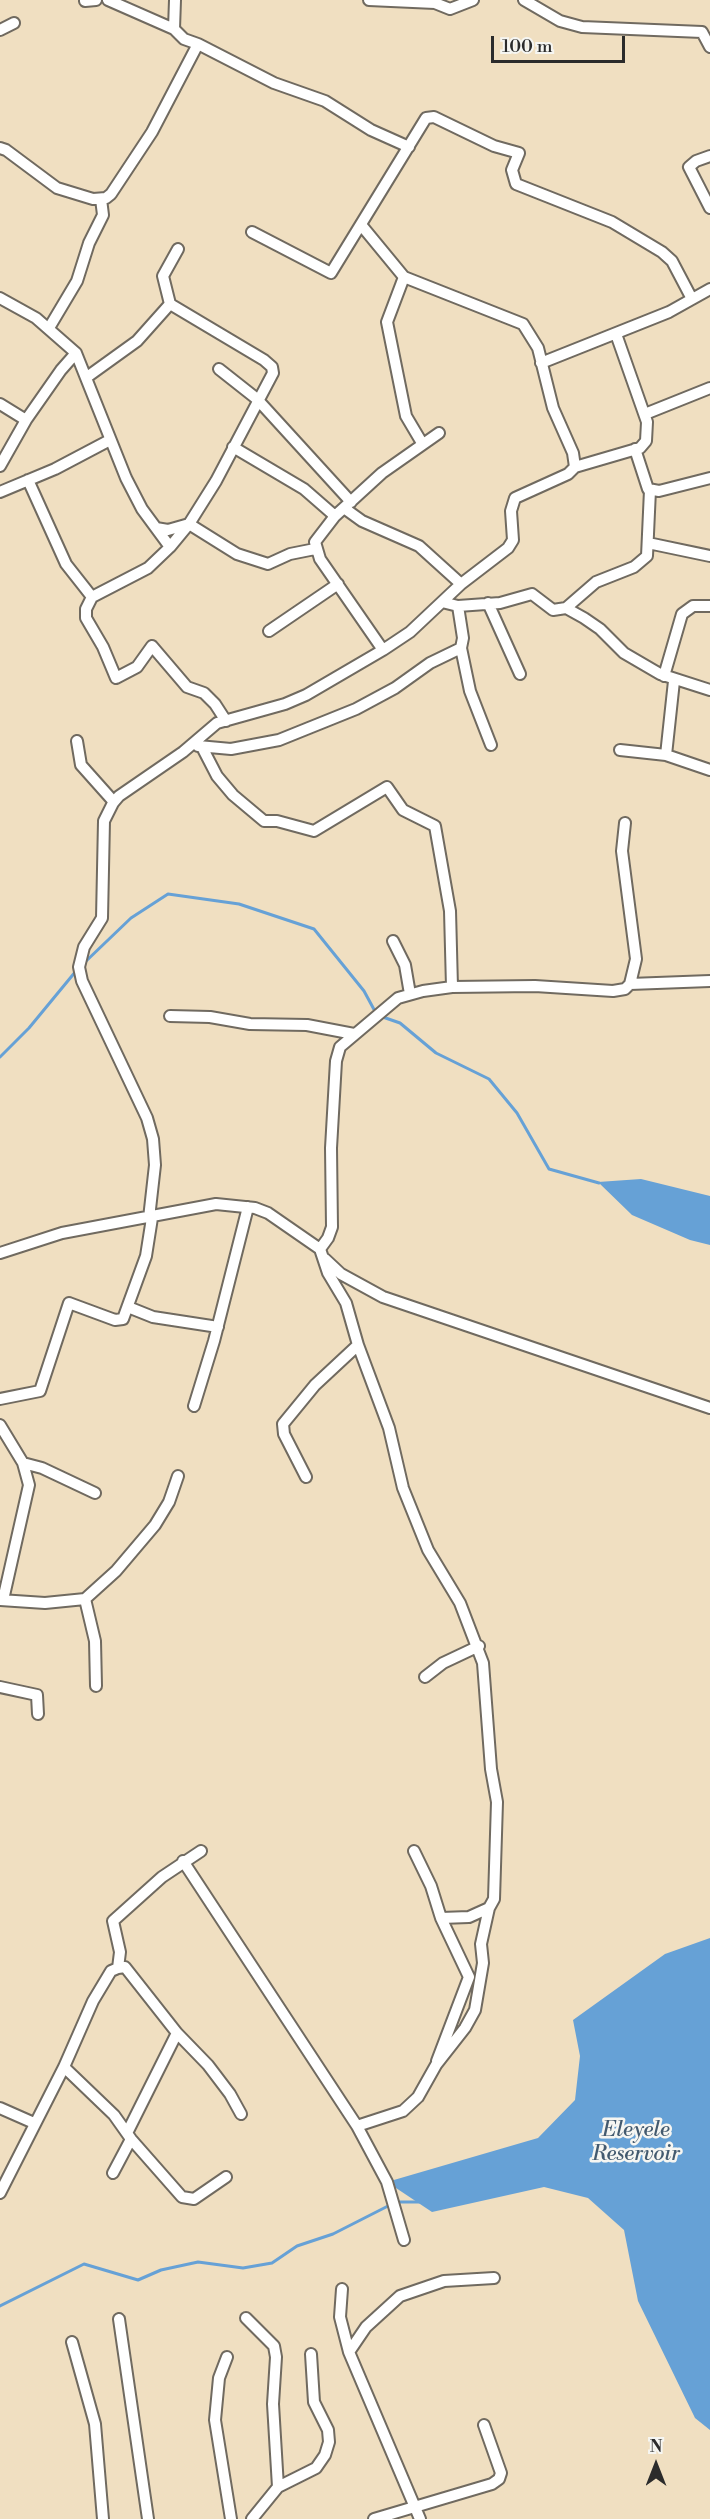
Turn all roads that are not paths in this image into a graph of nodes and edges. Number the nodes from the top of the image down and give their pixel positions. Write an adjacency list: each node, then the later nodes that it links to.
1 (96, 0): 7 (street)
2 (108, 0): 9 (street)
3 (176, 0): 9 (street)
4 (371, 0): 5 (street)
5 (472, 0)
6 (524, 0): 12 (street)
7 (85, 1)
8 (14, 24): 10 (street)
9 (174, 29): 11 (street)
10 (0, 30)
11 (198, 44): 13 (street); 16 (street)
12 (710, 47)
13 (409, 147): 18 (street); 24 (street)
14 (0, 148): 16 (street)
15 (710, 156): 17 (street)
16 (100, 199): 26 (street)
17 (710, 208)
18 (362, 226): 19 (street); 21 (street)
19 (252, 232)
20 (178, 249): 25 (street)
21 (404, 277): 29 (street); 39 (street)
22 (710, 289): 24 (street)
23 (0, 297): 26 (street)
24 (692, 299): 27 (street)
25 (170, 304): 31 (street); 33 (street)
26 (49, 328): 28 (street)
27 (616, 334): 29 (street); 35 (street)
28 (76, 353): 31 (street); 36 (street)
29 (541, 363): 43 (street)
30 (219, 369): 33 (street)
31 (87, 377): 38 (street)
32 (710, 388): 35 (street)
33 (257, 399): 40 (street); 48 (street)
34 (0, 404): 36 (street)
35 (645, 414): 41 (street)
36 (27, 420): 42 (street)
37 (439, 433): 39 (street)
38 (110, 440): 45 (street); 51 (street)
39 (422, 443): 48 (street)
40 (233, 447): 49 (street); 50 (street)
41 (635, 450): 43 (street); 46 (street)
42 (0, 466)
43 (576, 467): 57 (street)
44 (710, 478): 46 (street)
45 (28, 480): 47 (street); 58 (street)
46 (650, 490): 52 (street)
47 (0, 492)
48 (348, 505): 49 (street); 57 (street)
49 (335, 516): 54 (street)
50 (189, 524): 51 (street); 53 (street); 54 (street)
51 (156, 528): 53 (street)
52 (648, 543): 55 (street); 63 (street)
53 (170, 547): 58 (street)
54 (315, 549): 56 (street)
55 (710, 556)
56 (338, 584): 64 (street); 66 (street)
57 (461, 584): 59 (street)
58 (92, 597): 70 (street)
59 (442, 602): 61 (street); 66 (street)
60 (488, 603): 61 (street); 63 (street); 67 (street)
61 (458, 606): 65 (street)
62 (710, 606): 68 (street)
63 (566, 608): 68 (street)
64 (269, 631)
65 (461, 648): 72 (street); 73 (street)
66 (383, 650): 70 (street)
67 (520, 674)
68 (669, 678): 69 (street); 75 (street)
69 (710, 690)
70 (226, 721): 73 (street)
71 (77, 741): 77 (street)
72 (491, 745)
73 (197, 746): 77 (street); 82 (street)
74 (620, 750): 75 (street)
75 (666, 755): 76 (street)
76 (710, 770)
77 (114, 802): 87 (street)
78 (625, 822): 81 (street)
79 (393, 941): 83 (street)
80 (710, 981): 81 (street)
81 (630, 984): 82 (street)
82 (452, 987): 83 (street)
83 (410, 994): 85 (street)
84 (170, 1016): 85 (street)
85 (354, 1034): 89 (street)
86 (248, 1207): 87 (street); 89 (street); 91 (street)
87 (151, 1218): 88 (street); 90 (street)
88 (0, 1253)
89 (321, 1253): 92 (street); 95 (street)
90 (128, 1307): 91 (street); 93 (street)
91 (218, 1327): 94 (street)
92 (358, 1345): 99 (street); 103 (street)
93 (0, 1399)
94 (194, 1406)
95 (710, 1408)
96 (0, 1425): 97 (street)
97 (22, 1463): 100 (street); 102 (street)
98 (178, 1476): 101 (street)
99 (306, 1477)
100 (95, 1493)
101 (85, 1599): 102 (street); 105 (street)
102 (1, 1600)
103 (479, 1646): 104 (street); 111 (street)
104 (425, 1677)
105 (96, 1686)
106 (0, 1687): 107 (street)
107 (38, 1714)
108 (201, 1851): 110 (street)
109 (414, 1851): 112 (street)
110 (183, 1861): 113 (street); 120 (street)
111 (489, 1908): 112 (street); 115 (street)
112 (441, 1918): 115 (street)
113 (118, 1968): 114 (street); 116 (street)
114 (177, 2033): 118 (street); 121 (street)
115 (436, 2065): 120 (street)
116 (64, 2067): 119 (street); 121 (street)
117 (0, 2108): 119 (street)
118 (241, 2114)
119 (34, 2123): 124 (street)
120 (357, 2126): 125 (street)
121 (129, 2136): 122 (street); 123 (street)
122 (113, 2173)
123 (226, 2177)
124 (0, 2193)
125 (404, 2240)
126 (494, 2278): 131 (street)
127 (342, 2289): 131 (street)
128 (246, 2318): 135 (street)
129 (120, 2319): 138 (street)
130 (72, 2342): 137 (street)
131 (349, 2352): 136 (street)
132 (311, 2354): 135 (street)
133 (227, 2357): 139 (street)
134 (484, 2425): 136 (street)
135 (278, 2487): 140 (street)
136 (416, 2507): 141 (street); 142 (street)
137 (104, 2519)
138 (148, 2519)
139 (231, 2519)
140 (252, 2519)
141 (374, 2519)
142 (420, 2519)

